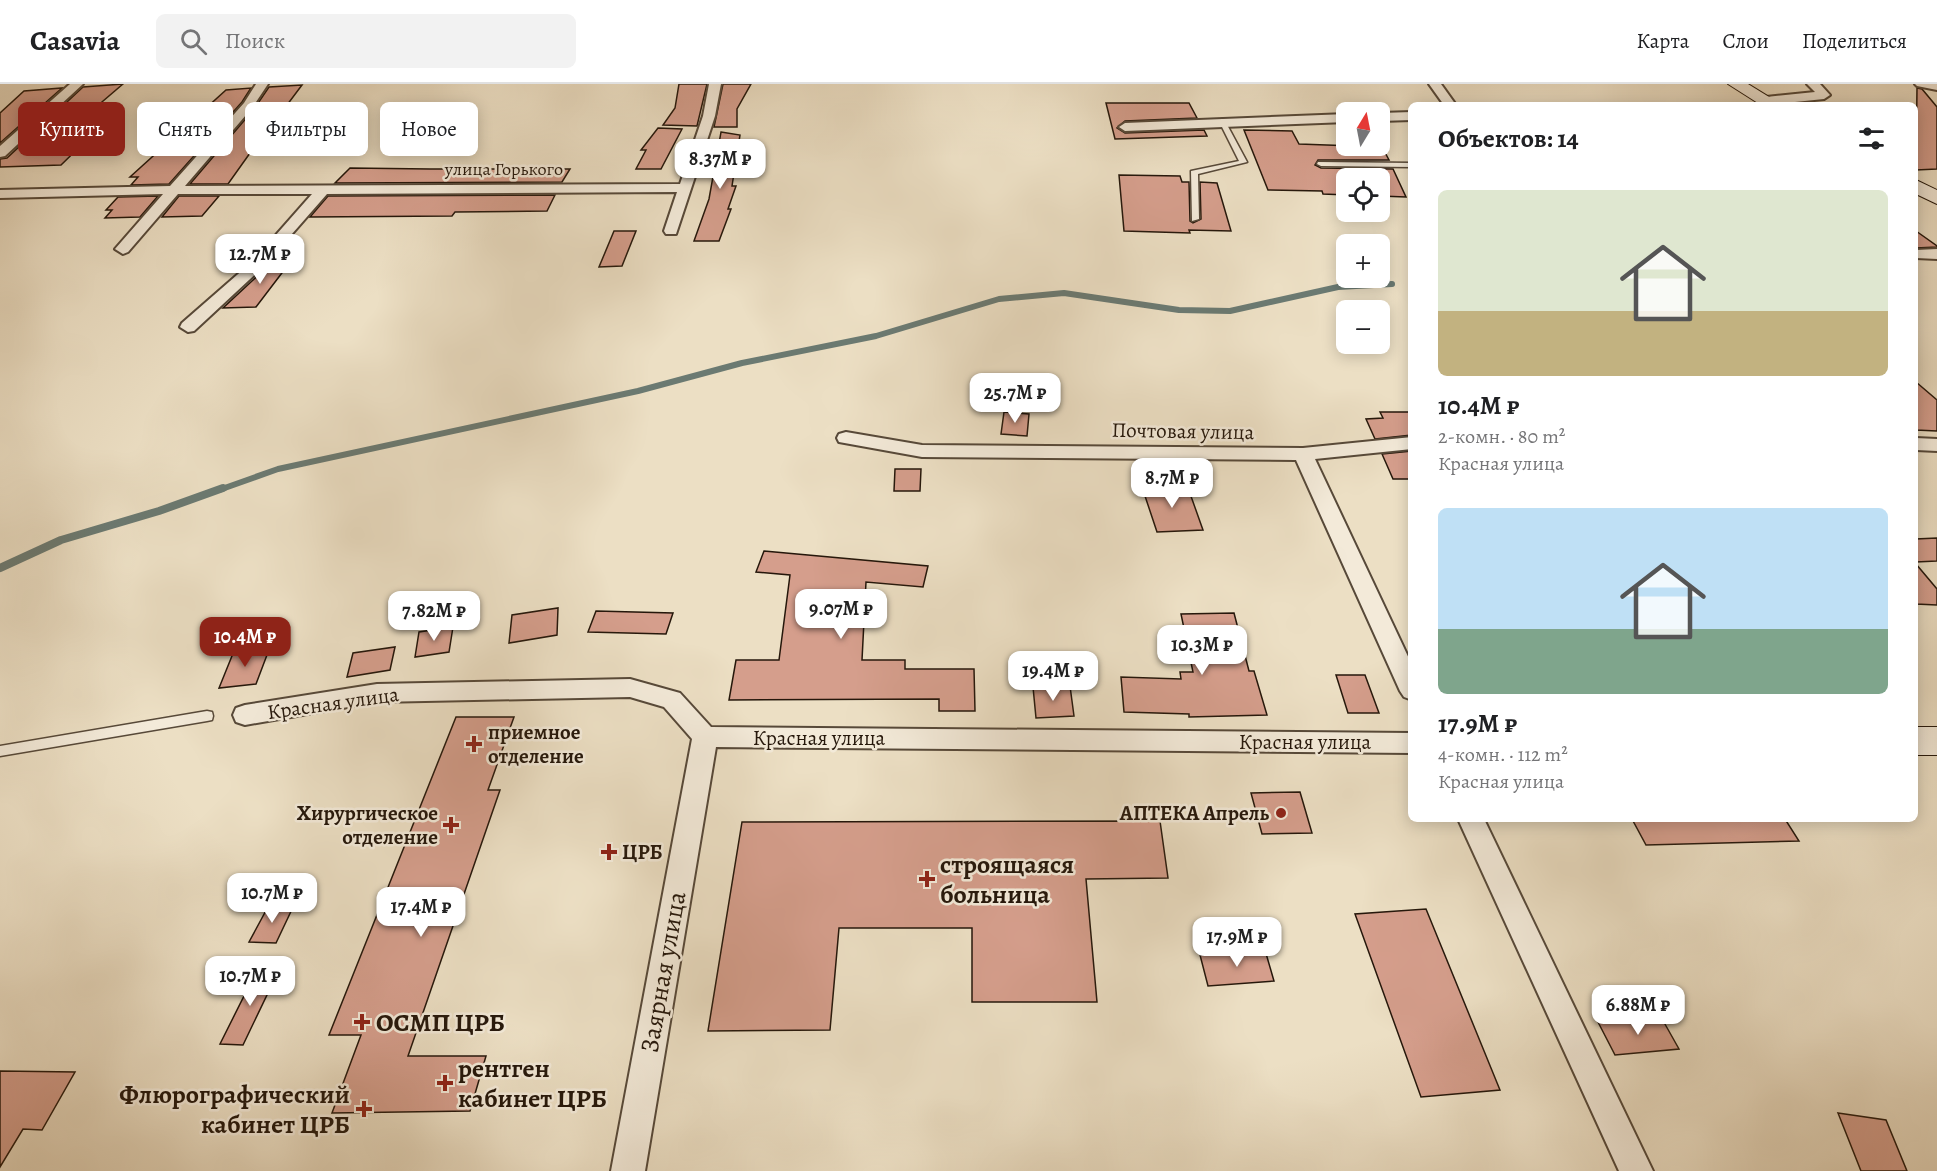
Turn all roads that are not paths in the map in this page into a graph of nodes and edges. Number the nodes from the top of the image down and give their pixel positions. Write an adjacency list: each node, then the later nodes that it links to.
1 (76, 84): 17 (street)
2 (262, 84): 23 (street)
3 (715, 84): 21 (street)
4 (1435, 84): 9 (street)
5 (1736, 84): 10 (street)
6 (1813, 84): 11 (street)
7 (1921, 84): 8 (street)
8 (1937, 86)
9 (1448, 102)
10 (1768, 102)
11 (1777, 102)
12 (1408, 116): 13 (street)
13 (1390, 117)
14 (1336, 118): 15 (street)
15 (1222, 121): 16 (street); 26 (lane)
16 (1125, 127)
17 (0, 153)
18 (1321, 164): 19 (lane)
19 (1408, 165)
20 (1918, 187): 25 (street)
21 (684, 188): 22 (street, улица Горького); 27 (street)
22 (324, 189): 23 (street, улица Горького); 31 (street)
23 (176, 190): 24 (street, улица Горького); 28 (street)
24 (0, 194)
25 (1937, 198)
26 (1195, 219)
27 (671, 231)
28 (123, 249)
29 (1918, 254): 30 (street)
30 (1937, 254)
31 (188, 327)
32 (846, 438): 36 (street, Почтовая улица)
33 (1408, 443): 36 (street, Почтовая улица)
34 (1918, 444): 35 (street)
35 (1937, 445)
36 (1303, 454): 37 (street)
37 (1408, 682)
38 (246, 715): 40 (street, Красная улица)
39 (207, 716): 44 (lane)
40 (705, 737): 43 (street, Красная улица); 46 (street, Заярная улица)
41 (1918, 741): 42 (street)
42 (1937, 741)
43 (1408, 743)
44 (0, 751)
45 (1472, 822): 47 (street)
46 (627, 1171)
47 (1636, 1171)

